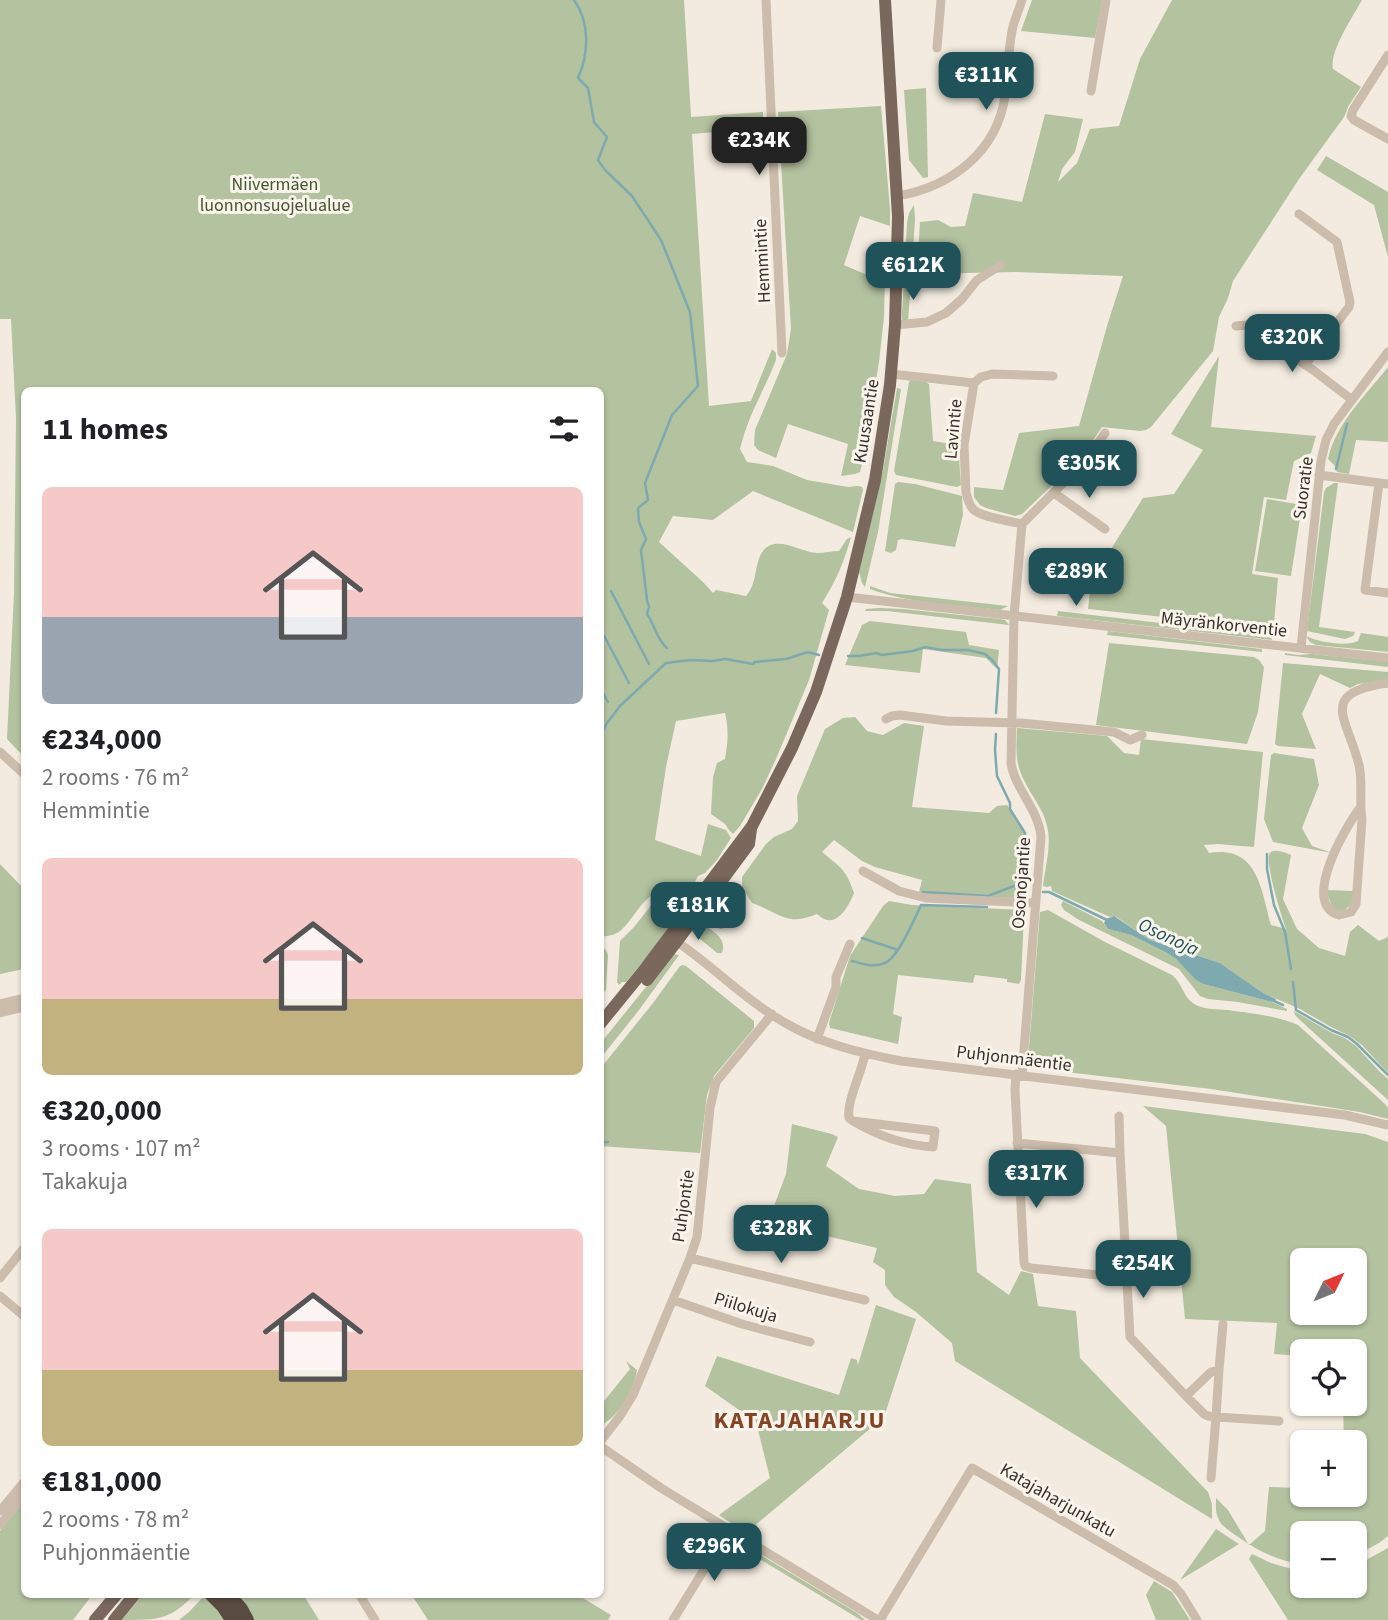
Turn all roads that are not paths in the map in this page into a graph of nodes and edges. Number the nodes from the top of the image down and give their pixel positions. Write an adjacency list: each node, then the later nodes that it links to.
1 (766, 0): 16 (street, Hemmintie)
2 (885, 0): 10 (main road, Kuusaantie)
3 (942, 0): 6 (street)
4 (1022, 0): 10 (street)
5 (1106, 0): 8 (street)
6 (937, 48)
7 (1388, 55): 9 (street)
8 (1091, 90)
9 (1388, 139)
10 (897, 195): 13 (main road, Kuusaantie)
11 (1299, 214): 17 (street)
12 (1001, 265): 13 (street)
13 (895, 325): 18 (main road, Kuusaantie)
14 (1236, 326): 17 (street)
15 (1388, 352): 21 (street, Suoratie)
16 (782, 353)
17 (1305, 365): 21 (street)
18 (891, 374): 20 (street, Lavintie); 29 (main road, Kuusaantie)
19 (1053, 376): 20 (street)
20 (974, 383): 26 (street, Lavintie)
21 (1351, 399): 23 (street, Suoratie)
22 (1105, 433): 25 (street)
23 (1320, 475): 24 (street); 31 (street, Suoratie)
24 (1383, 483): 28 (street)
25 (1054, 493): 26 (street); 27 (street)
26 (1021, 523): 30 (street, Osonojantie)
27 (1105, 529)
28 (1388, 593)
29 (847, 597): 30 (street, Mäyränkorventie); 42 (main road, Kuusaantie)
30 (1014, 616): 31 (street, Mäyränkorventie); 35 (street, Osonojantie)
31 (1301, 648): 32 (street, Mäyränkorventie)
32 (1388, 658)
33 (1388, 683): 39 (street)
34 (886, 719): 35 (street)
35 (1011, 723): 36 (street); 41 (street, Osonojantie)
36 (1142, 735)
37 (0, 752): 38 (street)
38 (21, 771)
39 (1360, 808): 39 (street)
40 (863, 871): 41 (street)
41 (1035, 903): 53 (street, Osonojantie)
42 (673, 939): 48 (street, Puhjonmäentie); 49 (main road, Kuusaantie); 50 (main road, Kuusaantie)
43 (850, 944): 51 (street)
44 (21, 999): 45 (street)
45 (0, 1004)
46 (21, 1008): 47 (street)
47 (0, 1013)
48 (772, 1014): 51 (street, Puhjonmäentie); 60 (street, Puhjontie)
49 (604, 1019)
50 (604, 1031)
51 (817, 1039): 52 (street, Puhjonmäentie)
52 (865, 1054): 53 (street, Puhjonmäentie); 55 (street)
53 (1019, 1075): 56 (street, Puhjonmäentie); 57 (street, Osonojantie)
54 (1119, 1116): 58 (street)
55 (853, 1121): 55 (street)
56 (1388, 1125)
57 (1017, 1143): 58 (street); 62 (street, Osonojantie)
58 (1120, 1153): 62 (street)
59 (21, 1252): 61 (street)
60 (690, 1258): 64 (street, Puhjontie); 65 (street)
61 (0, 1278)
62 (1126, 1278): 70 (street)
63 (0, 1296): 66 (street)
64 (673, 1300): 68 (street, Piilokuja); 73 (street, Puhjontie)
65 (865, 1300)
66 (21, 1314)
67 (1223, 1324): 69 (street)
68 (810, 1342)
69 (1219, 1370): 70 (street); 71 (street)
70 (1186, 1396): 71 (street)
71 (1216, 1417): 72 (street); 75 (street)
72 (1279, 1421)
73 (604, 1438)
74 (604, 1447): 80 (street)
75 (1211, 1478)
76 (21, 1486): 78 (street)
77 (21, 1499): 79 (street)
78 (0, 1511)
79 (0, 1525)
80 (729, 1529): 91 (street); 92 (street)
81 (114, 1598): 86 (main road)
82 (132, 1598): 87 (main road)
83 (215, 1598): 88 (highway)
84 (231, 1598): 89 (highway)
85 (361, 1598): 90 (street)
86 (95, 1620)
87 (114, 1620)
88 (232, 1620)
89 (247, 1620)
90 (375, 1620)
91 (673, 1620)
92 (879, 1620): 93 (street, Katajaharjunkatu)
93 (1198, 1620)

